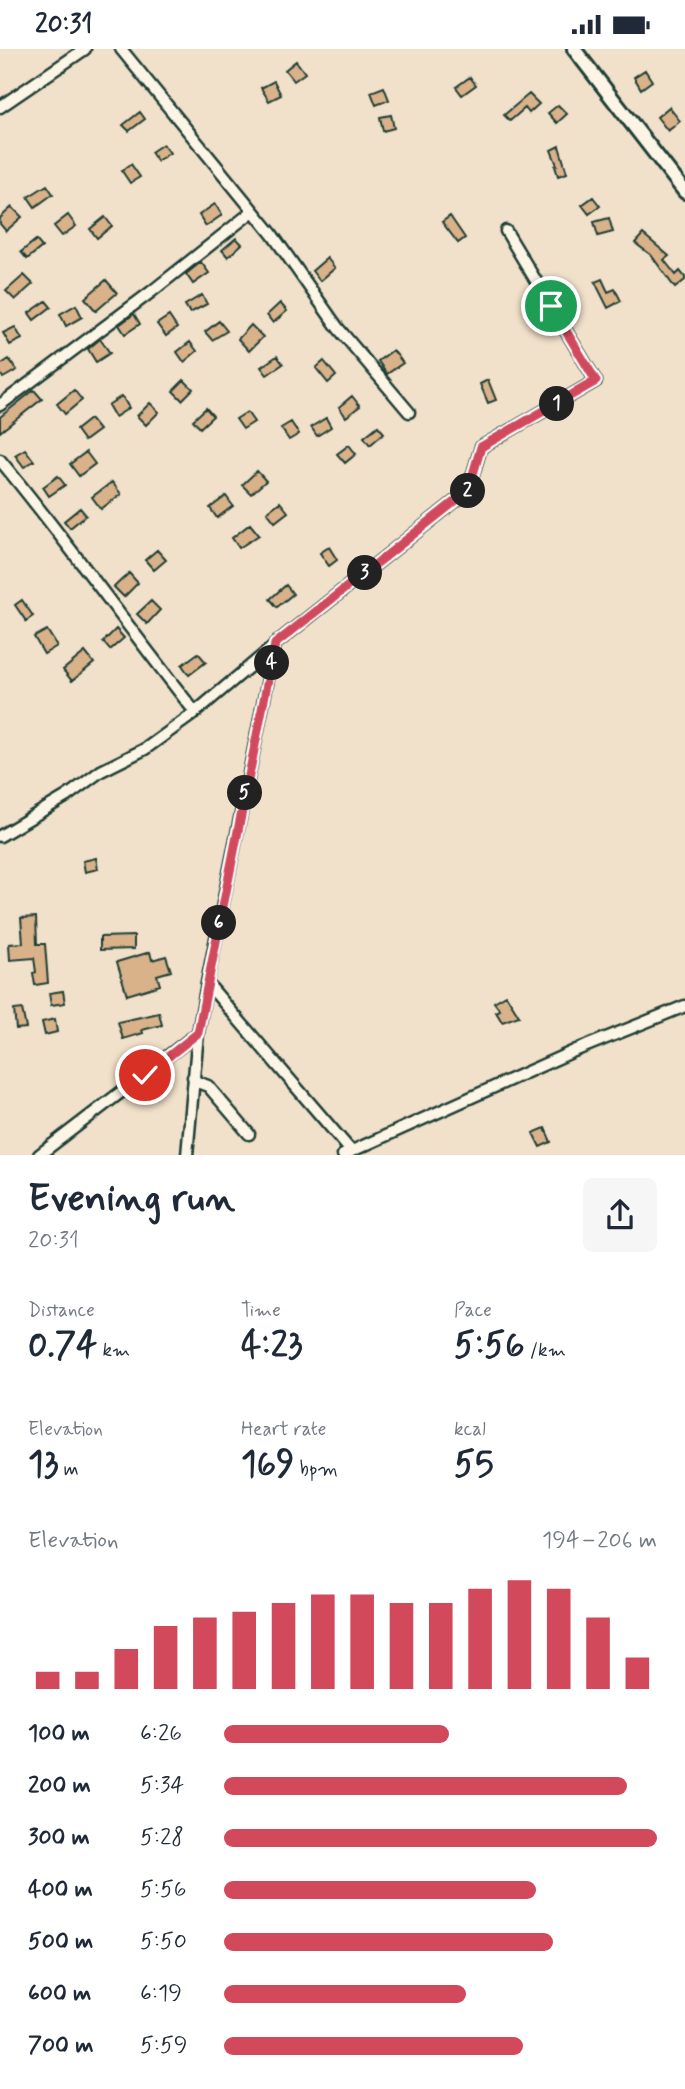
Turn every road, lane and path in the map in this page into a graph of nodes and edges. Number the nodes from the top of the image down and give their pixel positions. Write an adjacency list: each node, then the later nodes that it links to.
1 (85, 49): 4 (street)
2 (121, 49): 6 (street)
3 (574, 49): 5 (street)
4 (0, 107)
5 (685, 192)
6 (253, 211): 8 (street); 9 (street)
7 (506, 231): 11 (street)
8 (0, 405)
9 (409, 412)
10 (0, 460): 12 (street)
11 (275, 644): 12 (street); 14 (street)
12 (195, 712): 13 (street)
13 (0, 836)
14 (207, 983): 16 (street); 19 (street)
15 (685, 1006): 19 (street)
16 (198, 1033): 17 (street); 20 (street)
17 (193, 1077): 18 (street); 21 (street)
18 (249, 1134)
19 (347, 1153)
20 (39, 1154)
21 (187, 1154)

